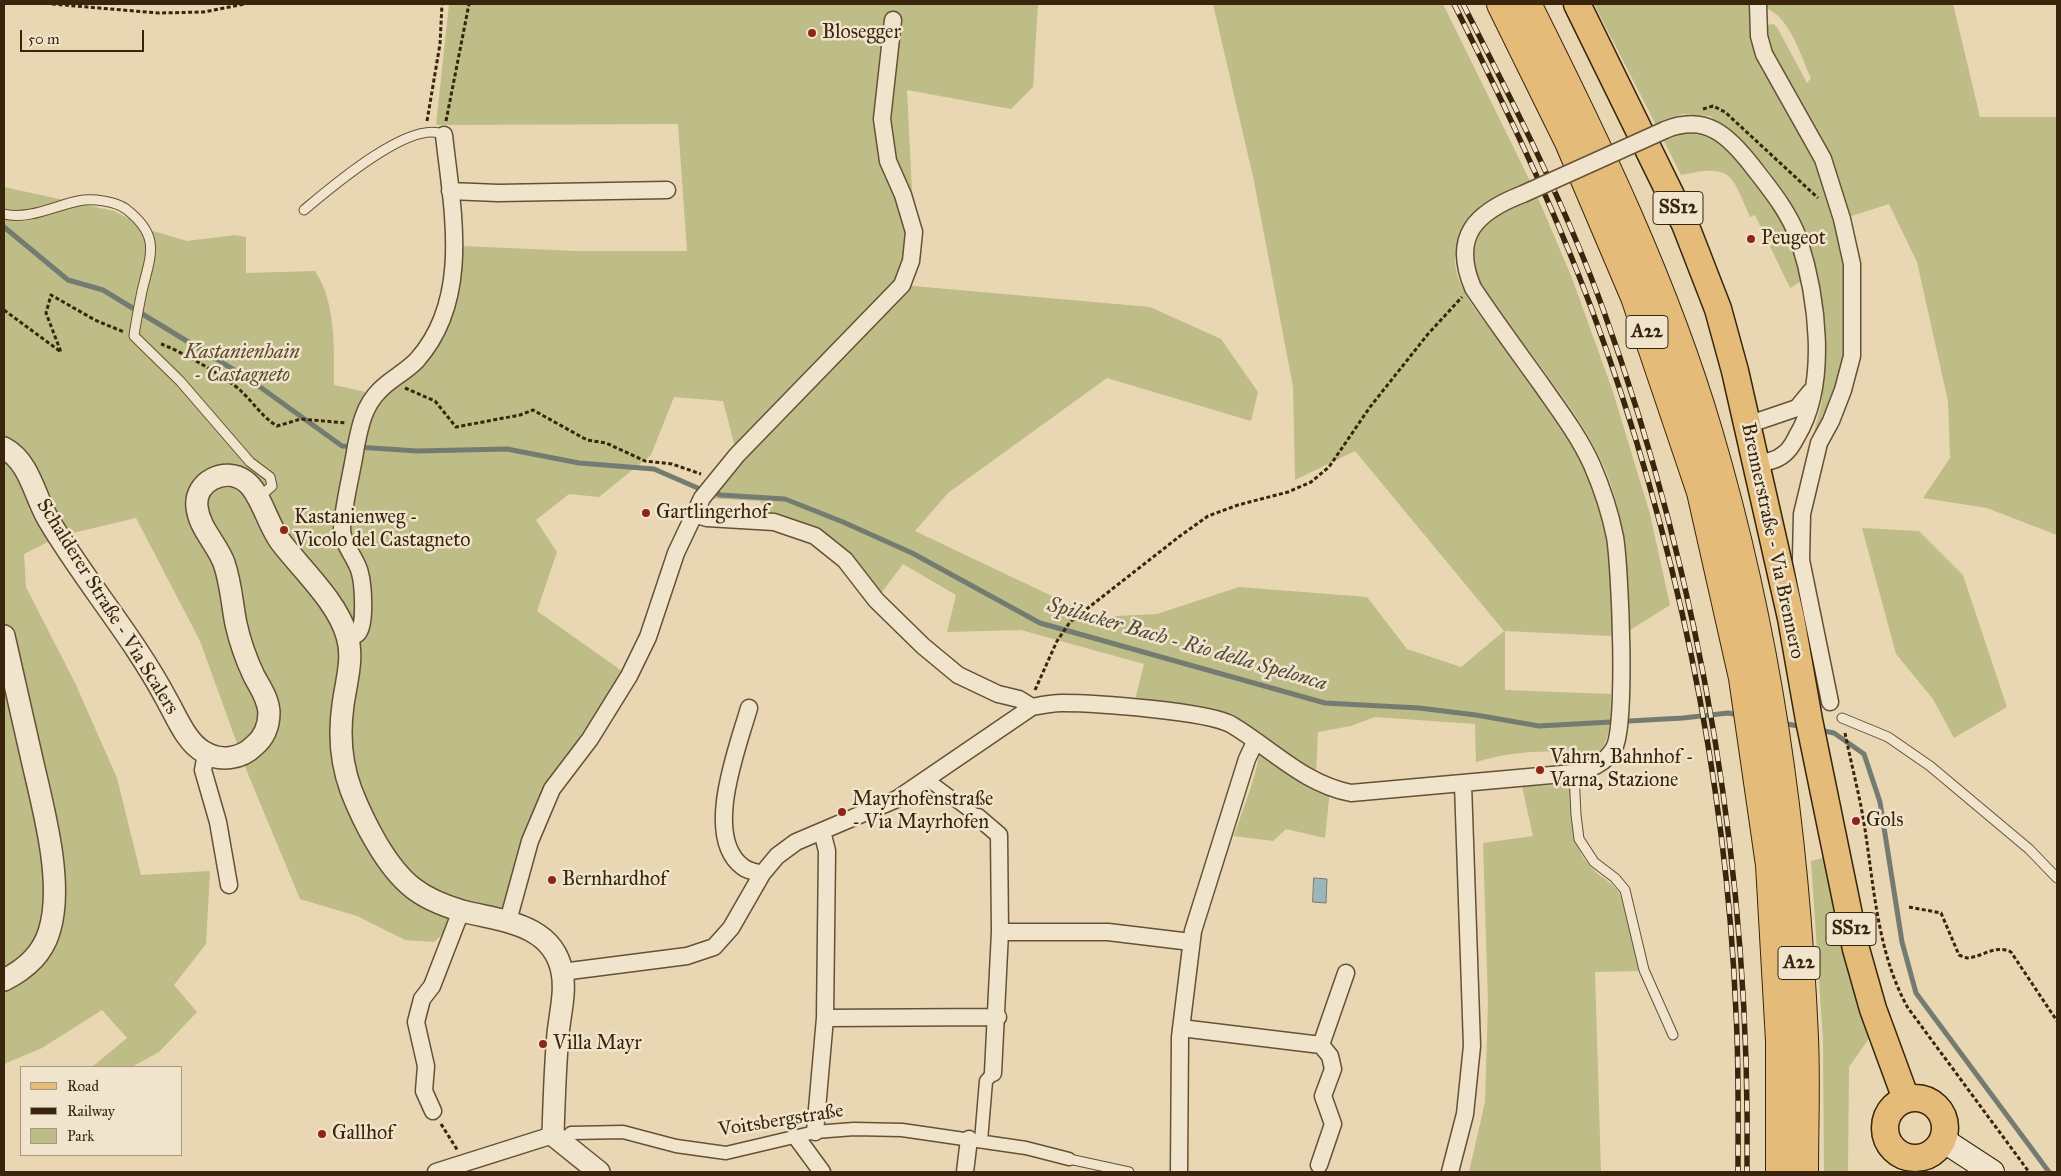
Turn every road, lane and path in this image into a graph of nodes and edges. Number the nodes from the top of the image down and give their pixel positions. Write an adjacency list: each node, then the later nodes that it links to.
1 (52, 4): 2 (path)
2 (245, 4)
3 (442, 4): 11 (path)
4 (469, 4): 11 (path)
5 (1501, 4): 31 (highway, A22)
6 (1527, 4): 31 (highway, A22)
7 (1577, 4): 22 (main road, Brennerstraße - Via Brennero / SS12)
8 (1758, 4): 14 (street)
9 (893, 20): 26 (street)
10 (1697, 124): 14 (path); 17 (street, bridge); 21 (street)
11 (437, 133): 13 (street); 15 (lane)
12 (667, 190): 13 (street)
13 (450, 191): 20 (street)
14 (1837, 204): 34 (street)
15 (304, 210)
16 (4, 214): 19 (lane)
17 (1473, 288): 32 (path); 39 (street)
18 (4, 310): 19 (path)
19 (134, 336): 23 (path); 27 (lane)
20 (391, 382): 23 (street); 26 (path)
21 (1815, 385): 22 (street); 25 (street)
22 (1747, 425): 25 (main road, Brennerstraße - Via Brennero / SS12)
23 (359, 430): 30 (street)
24 (4, 448): 37 (street, Schalderer Straße - Via Scalers)
25 (1756, 463): 34 (main road, Brennerstraße - Via Brennero / SS12)
26 (714, 482): 28 (street)
27 (258, 498): 30 (street); 37 (street)
28 (694, 514): 32 (street); 49 (street)
29 (4, 636): 54 (street)
30 (349, 639): 48 (street)
31 (1755, 678): 38 (highway, A22)
32 (1032, 707): 36 (street); 40 (street)
33 (748, 708): 44 (street)
34 (1807, 709): 62 (main road, Brennerstraße - Via Brennero / SS12)
35 (1843, 722): 45 (lane); 83 (path)
36 (1255, 742): 41 (street); 51 (street)
37 (206, 754): 46 (street)
38 (1767, 756): 80 (highway, A22); 81 (highway, A22)
39 (1574, 773): 41 (street); 59 (lane)
40 (928, 780): 42 (street); 43 (street)
41 (1463, 784): 79 (street)
42 (978, 816): 50 (street)
43 (822, 831): 44 (street); 56 (street)
44 (762, 874): 52 (street)
45 (2057, 878)
46 (229, 885)
47 (1909, 908): 57 (path)
48 (461, 911): 49 (street); 63 (street)
49 (508, 921): 52 (street)
50 (1000, 932): 51 (street); 55 (street)
51 (1191, 942): 58 (street)
52 (562, 972): 66 (street)
53 (1346, 973): 60 (street)
54 (4, 980)
55 (998, 1017): 56 (street); 61 (street)
56 (825, 1018): 64 (street)
57 (2057, 1021)
58 (1181, 1028): 60 (street); 78 (street)
59 (1673, 1035)
60 (1321, 1045): 71 (street)
61 (993, 1073): 67 (street)
62 (1906, 1099): 68 (main road); 72 (main road)
63 (433, 1111): 70 (path)
64 (816, 1132): 65 (street, Voitsbergstraße); 67 (street, Voitsbergstraße)
65 (797, 1138): 66 (street, Voitsbergstraße); 75 (street)
66 (558, 1139): 70 (street); 74 (street)
67 (975, 1140): 69 (street, Voitsbergstraße); 76 (street)
68 (1943, 1140): 72 (main road); 82 (main road)
69 (1069, 1159): 77 (lane, Voitsbergstraße)
70 (466, 1164): 73 (street)
71 (1319, 1164)
72 (1903, 1164)
73 (436, 1172)
74 (600, 1172)
75 (822, 1172)
76 (965, 1172)
77 (1128, 1172)
78 (1179, 1172)
79 (1450, 1172)
80 (1780, 1172)
81 (1804, 1172)
82 (1992, 1172)
83 (2029, 1172)

